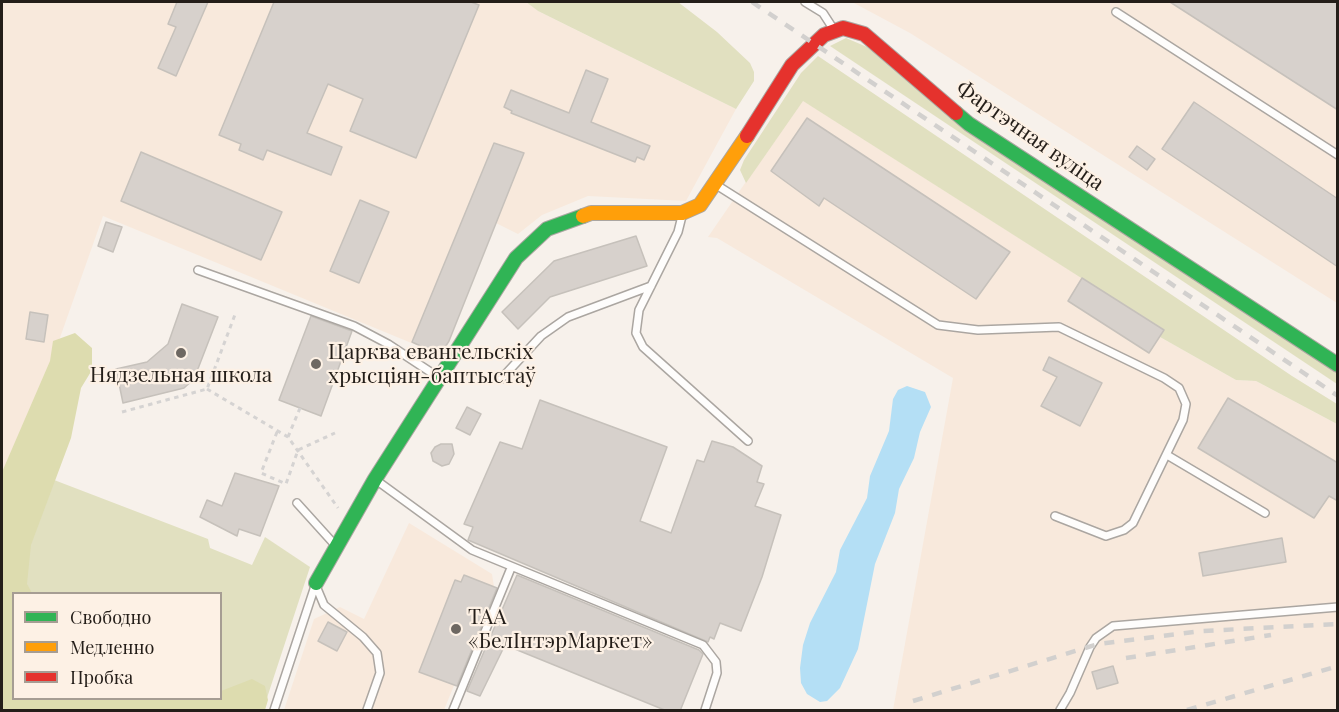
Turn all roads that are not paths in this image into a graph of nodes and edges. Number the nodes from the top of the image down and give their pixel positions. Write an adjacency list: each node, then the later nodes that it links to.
1 (805, 2): 3 (lane)
2 (1116, 12): 4 (lane)
3 (834, 30): 5 (street); 9 (street, Фартэчная вуліца)
4 (1338, 154)
5 (716, 185): 6 (street); 13 (lane)
6 (682, 213): 8 (lane); 10 (street)
7 (198, 270): 10 (lane)
8 (651, 286): 11 (lane); 12 (lane)
9 (1338, 365)
10 (441, 379): 14 (street)
11 (501, 379)
12 (748, 441)
13 (1167, 455): 16 (lane); 17 (lane)
14 (375, 479): 18 (street); 19 (lane)
15 (297, 503): 18 (lane)
16 (1265, 513)
17 (1055, 516)
18 (335, 546): 20 (street)
19 (511, 567): 24 (lane); 25 (lane)
20 (316, 583): 22 (lane); 23 (lane)
21 (1338, 607): 26 (lane)
22 (274, 711)
23 (367, 711)
24 (453, 711)
25 (705, 711)
26 (1060, 711)

